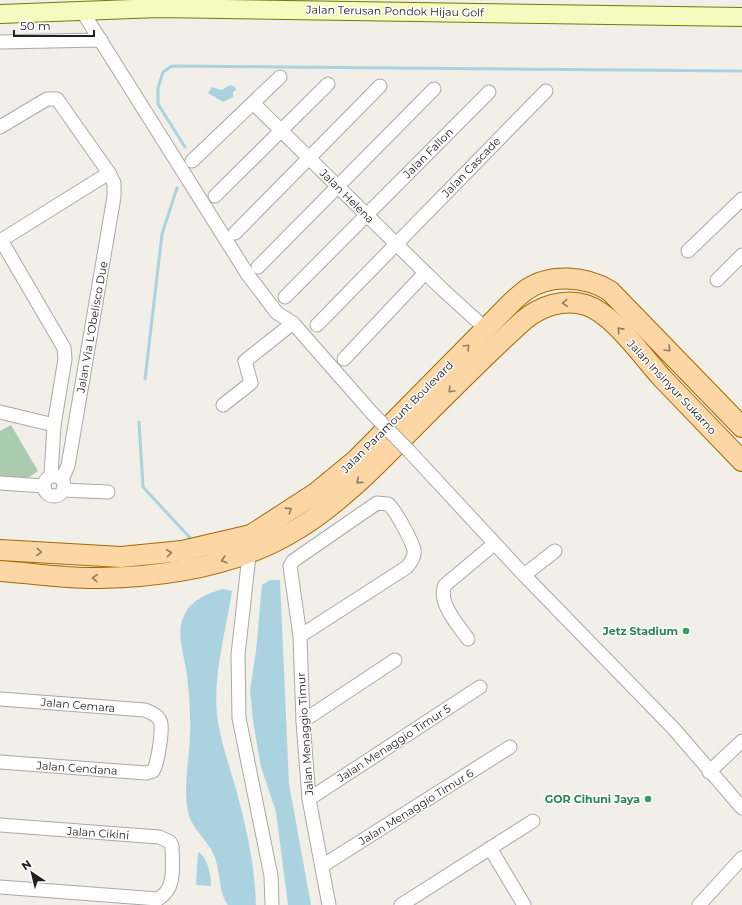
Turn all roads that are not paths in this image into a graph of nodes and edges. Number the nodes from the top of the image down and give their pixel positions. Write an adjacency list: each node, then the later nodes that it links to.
1 (82, 11): 2 (main road, Jalan Terusan Pondok Hijau Golf); 3 (main road, Jalan Terusan Pondok Hijau Golf); 4 (street)
2 (0, 14)
3 (742, 17)
4 (101, 40): 5 (street); 33 (street)
5 (0, 42)
6 (280, 77): 12 (street)
7 (328, 84): 14 (street)
8 (380, 86): 15 (street)
9 (434, 89): 18 (street)
10 (546, 91): 24 (street, Jalan Cascade)
11 (489, 92): 21 (street, Jalan Fallon)
12 (252, 103): 14 (street, Jalan Helena); 16 (street)
13 (0, 127): 17 (street, Jalan Via L'Obelisco Due)
14 (281, 131): 15 (street, Jalan Helena); 19 (street)
15 (309, 159): 18 (street, Jalan Helena); 22 (street)
16 (192, 161)
17 (109, 173): 23 (street, Jalan Via L'Obelisco Due); 44 (street, Jalan Via L'Obelisco Due)
18 (337, 186): 21 (street, Jalan Helena); 27 (street)
19 (215, 196)
20 (742, 199): 25 (street)
21 (366, 215): 24 (street, Jalan Helena); 30 (street, Jalan Fallon)
22 (235, 233)
23 (1, 241): 39 (street, Jalan Via L'Obelisco Due)
24 (396, 244): 28 (street, Jalan Helena); 34 (street, Jalan Cascade)
25 (688, 251)
26 (742, 255): 29 (street)
27 (258, 267)
28 (425, 273): 35 (street, Jalan Helena); 36 (street)
29 (717, 280)
30 (285, 297)
31 (631, 311): 35 (main road, Jalan Paramount Boulevard); 40 (main road, Jalan Insinyur Sukarno, one-way to 40)
32 (602, 313): 41 (main road, Jalan Insinyur Sukarno, one-way to 32); 46 (main road, Jalan Paramount Boulevard, one-way to 46)
33 (293, 323): 37 (street); 47 (street, bridge)
34 (317, 325)
35 (486, 329): 46 (main road, Jalan Paramount Boulevard, one-way to 35)
36 (344, 359)
37 (223, 405)
38 (0, 412): 39 (street)
39 (54, 425): 44 (street, Jalan Via L'Obelisco Due)
40 (742, 427): 41 (street)
41 (726, 444): 42 (main road, Jalan Insinyur Sukarno)
42 (742, 461)
43 (0, 483): 44 (street)
44 (55, 483): 45 (street)
45 (108, 492)
46 (250, 543): 48 (main road, Jalan Paramount Boulevard, one-way to 46); 50 (main road, Jalan Paramount Boulevard, one-way to 50); 71 (street)
47 (494, 544): 51 (street); 53 (street)
48 (0, 550)
49 (555, 552): 51 (street)
50 (0, 571)
51 (524, 576): 62 (street)
52 (300, 636): 52 (street, Jalan Menaggio Timur); 57 (street, Jalan Menaggio Timur)
53 (468, 639)
54 (395, 660): 57 (street)
55 (480, 687): 63 (street, Jalan Menaggio Timur 5)
56 (0, 699): 61 (street, Jalan Cemara)
57 (303, 721): 63 (street, Jalan Menaggio Timur)
58 (742, 740): 62 (street)
59 (510, 747): 69 (street, Jalan Menaggio Timur 6)
60 (0, 762): 61 (street, Jalan Cendana)
61 (153, 771)
62 (709, 772): 64 (street)
63 (309, 799): 69 (street, Jalan Menaggio Timur)
64 (742, 808)
65 (532, 821): 67 (street)
66 (0, 825): 70 (street, Jalan Cikini)
67 (490, 848): 73 (street); 74 (street)
68 (742, 858): 75 (street)
69 (322, 866): 72 (street, Jalan Menaggio Timur)
70 (0, 887)
71 (272, 905)
72 (329, 905)
73 (401, 905)
74 (524, 905)
75 (699, 905)

